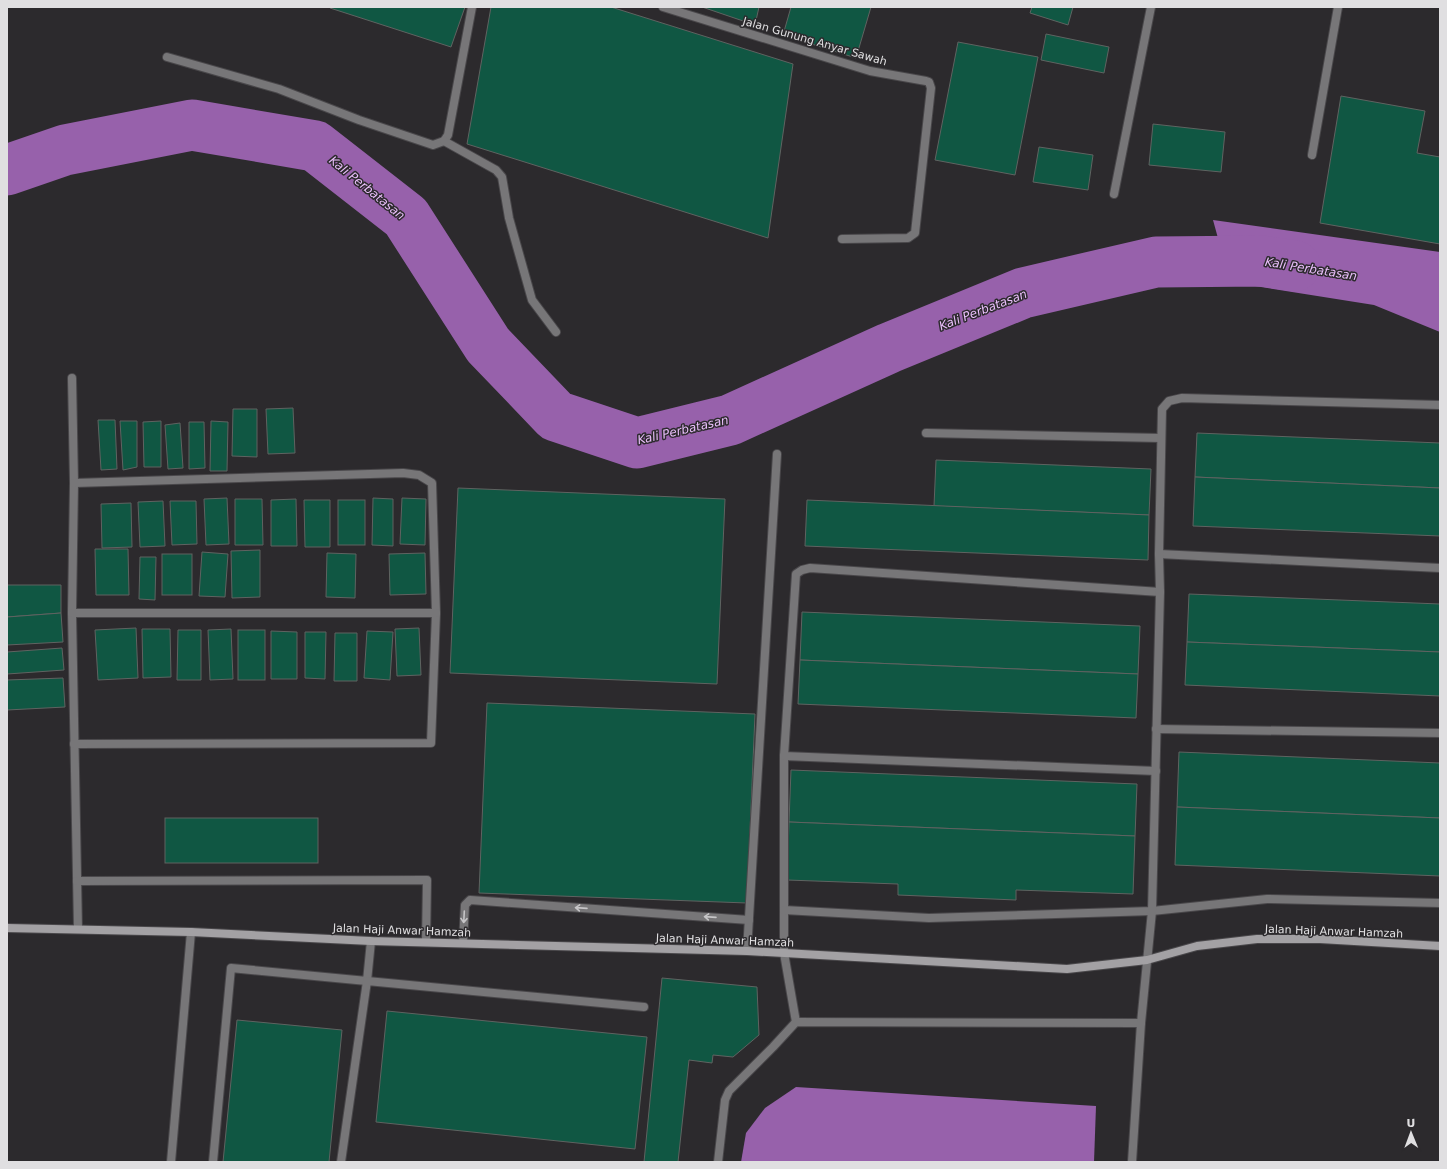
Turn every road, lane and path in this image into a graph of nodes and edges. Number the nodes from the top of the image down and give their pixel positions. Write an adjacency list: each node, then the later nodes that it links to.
1 (472, 7): 6 (street)
2 (663, 7): 9 (street, Jalan Gunung Anyar Sawah)
3 (1151, 7): 8 (street)
4 (1338, 7): 7 (street)
5 (167, 57): 6 (street)
6 (444, 141): 10 (street)
7 (1312, 155)
8 (1114, 194)
9 (842, 239)
10 (556, 332)
11 (72, 378): 16 (street)
12 (1440, 405): 14 (street)
13 (926, 434): 14 (street)
14 (1162, 438): 17 (street)
15 (777, 454): 31 (street)
16 (74, 483): 20 (street); 21 (street)
17 (1159, 554): 18 (street); 19 (street)
18 (1440, 568)
19 (1160, 592): 22 (street); 25 (street)
20 (72, 613): 21 (street); 24 (street)
21 (436, 613): 24 (street)
22 (1156, 728): 23 (street); 26 (street)
23 (1440, 733)
24 (74, 744): 27 (street)
25 (784, 756): 26 (street); 29 (street)
26 (1156, 771): 30 (street)
27 (77, 881): 33 (street); 36 (street)
28 (1440, 903): 30 (street)
29 (784, 910): 30 (street); 40 (street)
30 (1152, 912): 41 (street)
31 (749, 920): 37 (street, one-way to 37); 39 (street)
32 (7, 928): 33 (street, Jalan Haji Anwar Hamzah)
33 (78, 929): 34 (street, Jalan Haji Anwar Hamzah)
34 (191, 932): 35 (street, Jalan Haji Anwar Hamzah); 46 (street)
35 (371, 941): 36 (street, Jalan Haji Anwar Hamzah); 42 (street)
36 (426, 942): 37 (street, Jalan Haji Anwar Hamzah)
37 (463, 943): 39 (street, Jalan Haji Anwar Hamzah)
38 (1440, 946): 41 (street, Jalan Haji Anwar Hamzah)
39 (747, 951): 40 (street, Jalan Haji Anwar Hamzah)
40 (784, 953): 41 (street, Jalan Haji Anwar Hamzah); 44 (street)
41 (1146, 960): 45 (street)
42 (367, 981): 43 (street); 47 (street); 48 (street)
43 (644, 1007)
44 (796, 1022): 45 (street); 49 (street)
45 (1141, 1023): 50 (street)
46 (171, 1162)
47 (213, 1162)
48 (341, 1162)
49 (718, 1162)
50 (1132, 1162)

